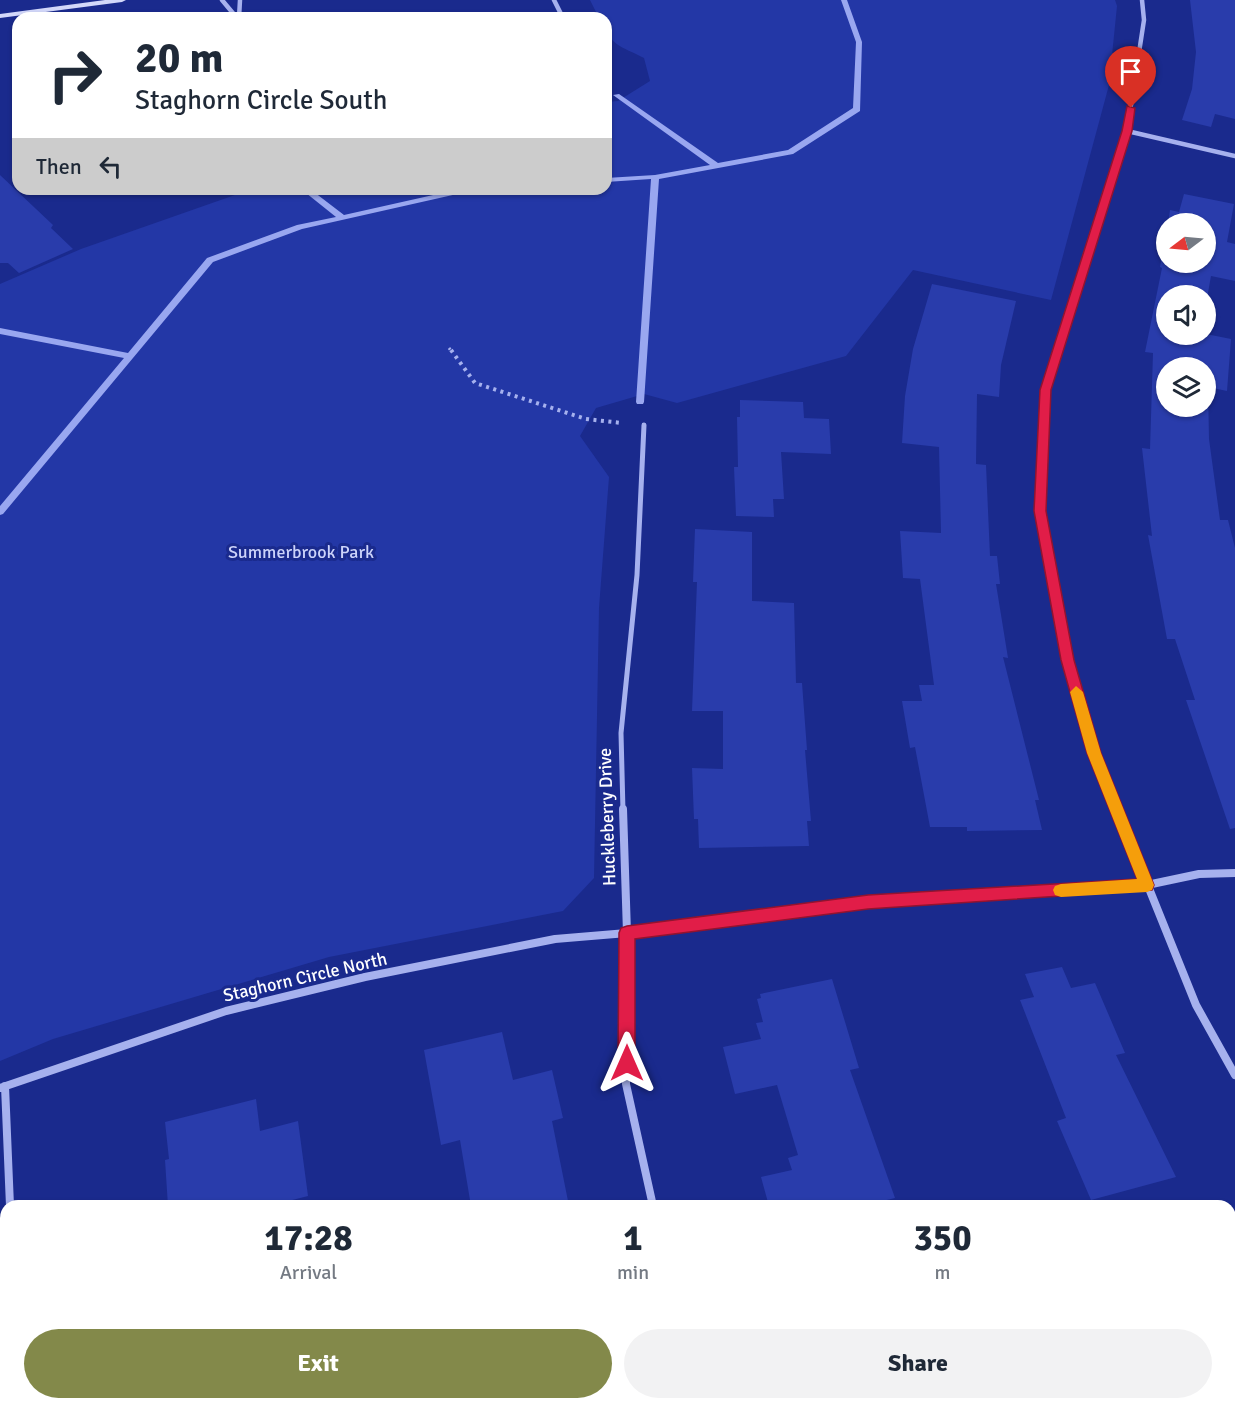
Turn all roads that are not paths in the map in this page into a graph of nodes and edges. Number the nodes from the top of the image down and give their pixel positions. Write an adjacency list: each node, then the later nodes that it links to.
1 (122, 0): 4 (main road)
2 (222, 0): 5 (street)
3 (1142, 0): 6 (street)
4 (30, 12)
5 (233, 12)
6 (1127, 131): 7 (street); 10 (street)
7 (1235, 156)
8 (644, 425): 11 (street, Huckleberry Drive)
9 (1235, 873): 10 (street, Staghorn Circle North)
10 (1147, 885): 11 (street, Staghorn Circle North); 12 (street)
11 (627, 933): 13 (street, Staghorn Circle North); 15 (street, Huckleberry Drive)
12 (1235, 1075)
13 (3, 1087): 14 (street)
14 (10, 1200)
15 (652, 1200)

